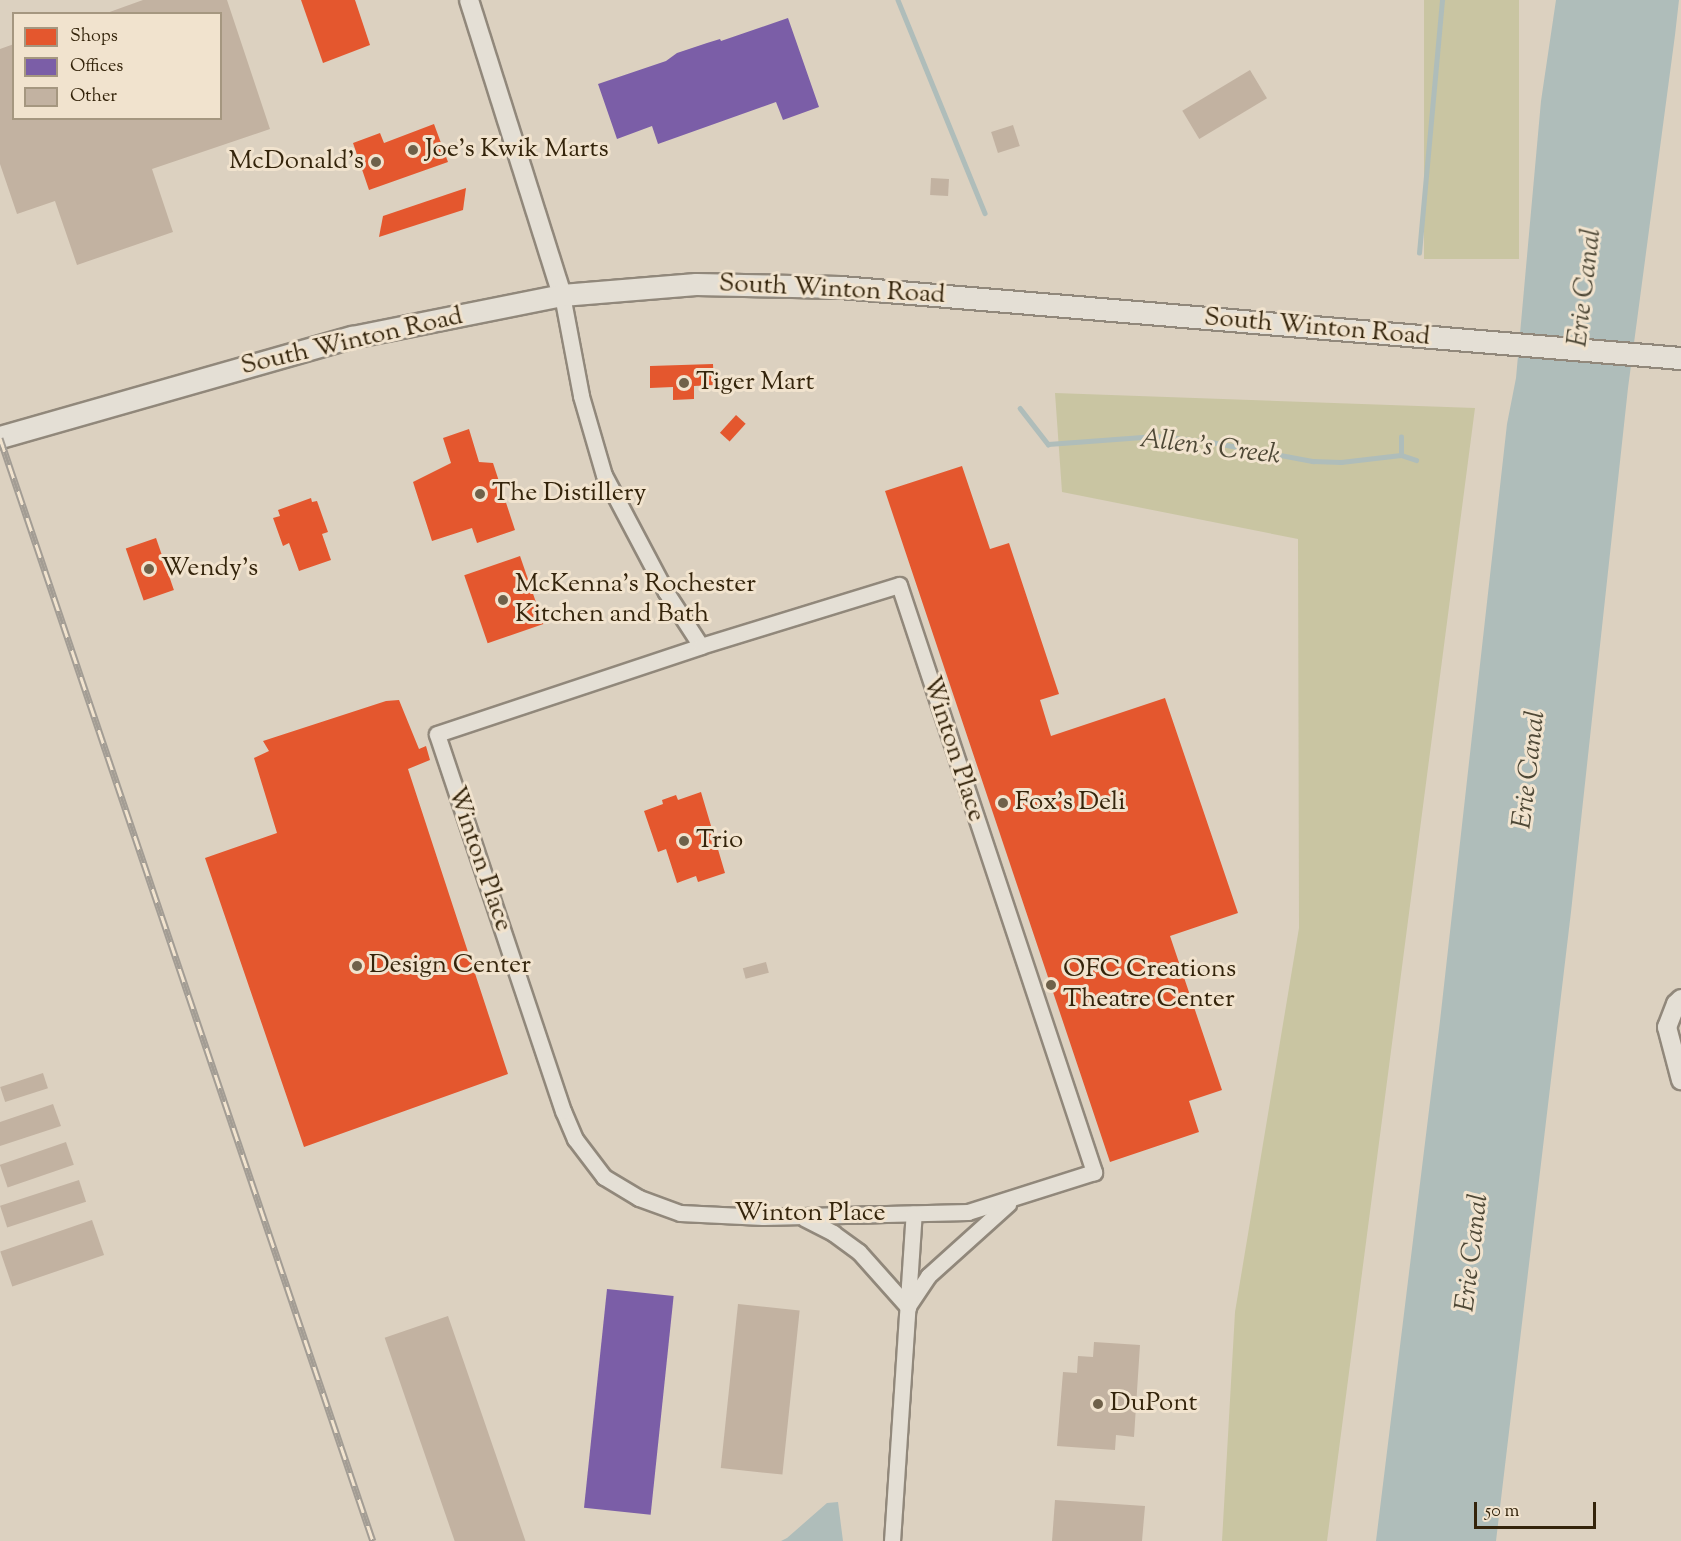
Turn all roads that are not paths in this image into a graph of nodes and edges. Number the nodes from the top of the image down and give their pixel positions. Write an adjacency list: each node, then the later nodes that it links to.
1 (469, 0): 2 (street)
2 (562, 295): 3 (main road, South Winton Road); 4 (main road, South Winton Road); 5 (street)
3 (1679, 358)
4 (0, 437)
5 (700, 646): 8 (street, Winton Place); 10 (street, Winton Place)
6 (1681, 999): 7 (street)
7 (1681, 1080)
8 (1015, 1197): 9 (street, Winton Place); 11 (street)
9 (914, 1214): 10 (street, Winton Place); 11 (street, Winton Place)
10 (800, 1216): 11 (street)
11 (908, 1307): 12 (street, Winton Place)
12 (892, 1541)

